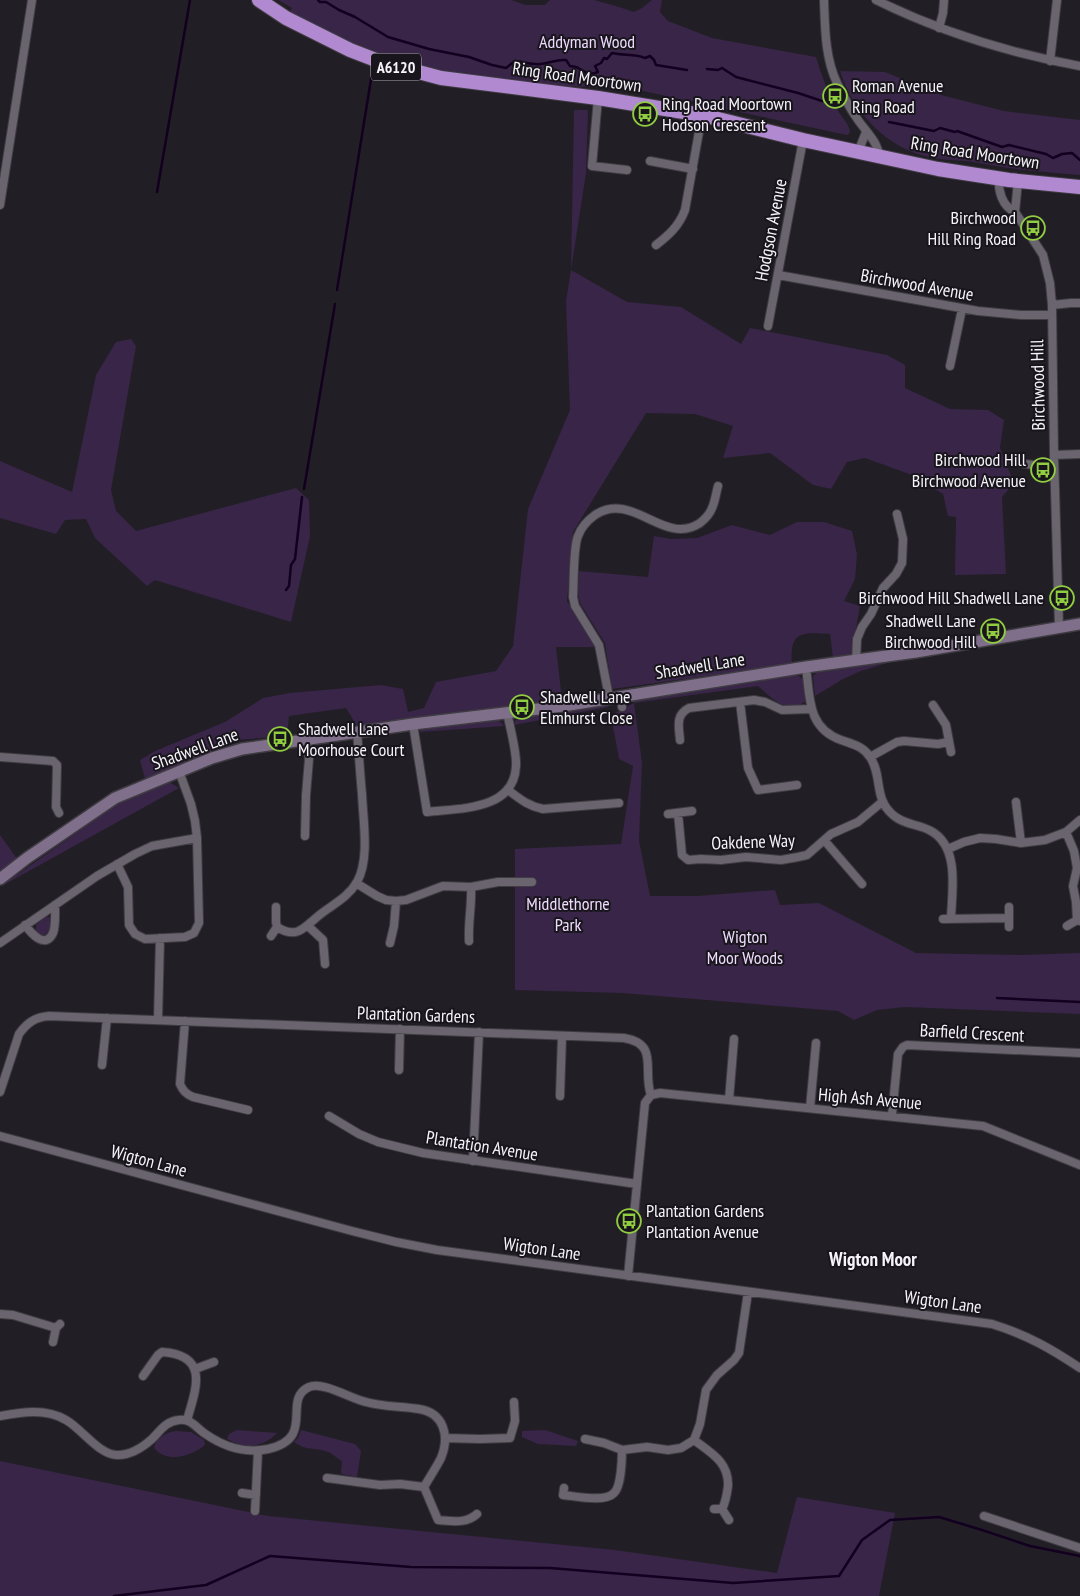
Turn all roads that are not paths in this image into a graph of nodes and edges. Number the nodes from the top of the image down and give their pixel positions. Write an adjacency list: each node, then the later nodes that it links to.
1 (32, 0): 22 (street)
2 (259, 0): 10 (highway, Ring Road Moortown / A6120)
3 (824, 0): 12 (street)
4 (876, 0): 7 (street)
5 (944, 0): 7 (street)
6 (1057, 0): 8 (street)
7 (939, 28): 8 (street)
8 (1050, 61): 9 (street)
9 (1080, 66)
10 (598, 98): 11 (highway, Ring Road Moortown / A6120); 18 (street)
11 (702, 115): 13 (highway, Ring Road Moortown / A6120); 17 (street)
12 (866, 132): 14 (street); 15 (street)
13 (803, 140): 14 (highway, Ring Road Moortown / A6120); 25 (street, Hodgson Avenue)
14 (858, 152): 15 (highway, Ring Road Moortown / A6120)
15 (879, 156): 19 (highway, Ring Road Moortown / A6120)
16 (650, 161): 17 (street)
17 (693, 169): 24 (street)
18 (627, 170)
19 (998, 178): 20 (highway, Ring Road Moortown / A6120); 23 (street, Birchwood Hill)
20 (1018, 181): 21 (highway, Ring Road Moortown / A6120); 23 (street)
21 (1080, 187)
22 (0, 205)
23 (1015, 212): 27 (street, Birchwood Hill)
24 (656, 245)
25 (778, 275): 28 (street, Birchwood Avenue); 30 (street, Hodgson Avenue)
26 (1080, 303): 27 (street)
27 (1052, 305): 29 (street, Birchwood Hill)
28 (962, 309): 29 (street, Birchwood Avenue); 31 (street)
29 (1052, 315): 33 (street, Birchwood Hill)
30 (768, 326)
31 (950, 366)
32 (1080, 454): 33 (street)
33 (1054, 455): 35 (street, Birchwood Hill)
34 (1013, 462): 35 (street)
35 (1054, 468): 39 (street, Birchwood Hill)
36 (718, 486): 42 (street)
37 (897, 514): 40 (street)
38 (1080, 624): 39 (street, Shadwell Lane)
39 (1058, 627): 40 (street, Shadwell Lane)
40 (856, 661): 41 (street, Shadwell Lane)
41 (806, 667): 42 (street, Shadwell Lane); 45 (street)
42 (617, 700): 46 (street, Shadwell Lane)
43 (740, 702): 45 (street); 50 (street); 56 (street)
44 (934, 704): 51 (street)
45 (811, 709): 54 (street)
46 (507, 713): 47 (street, Shadwell Lane); 57 (street)
47 (412, 724): 48 (street, Shadwell Lane); 57 (street)
48 (357, 733): 49 (street, Shadwell Lane); 75 (street)
49 (307, 739): 55 (street, Shadwell Lane); 67 (street)
50 (680, 740)
51 (950, 742): 52 (street); 54 (street)
52 (951, 752)
53 (0, 757): 62 (street)
54 (870, 757): 58 (street)
55 (178, 771): 68 (street); 73 (street, Shadwell Lane)
56 (797, 785)
57 (508, 790): 60 (street)
58 (882, 802): 69 (street, Oakdene Way); 71 (street)
59 (1016, 802): 70 (street)
60 (619, 803)
61 (692, 811): 63 (street)
62 (59, 813)
63 (678, 813): 64 (street); 69 (street, Oakdene Way)
64 (668, 814)
65 (1080, 820): 66 (street)
66 (1066, 832): 70 (street); 85 (street)
67 (305, 836)
68 (197, 838): 72 (street); 92 (street)
69 (824, 840): 76 (street)
70 (1020, 844): 71 (street)
71 (948, 849): 82 (street)
72 (117, 864): 79 (street); 92 (street)
73 (0, 879)
74 (532, 882): 77 (street)
75 (356, 883): 78 (street); 87 (street)
76 (862, 884)
77 (471, 887): 78 (street); 93 (street)
78 (396, 901): 95 (street)
79 (55, 905): 86 (street); 86 (street)
80 (276, 907): 89 (street)
81 (1009, 907): 83 (street)
82 (952, 918): 83 (street); 84 (street)
83 (1009, 918): 90 (street)
84 (943, 919)
85 (1078, 920): 88 (street)
86 (25, 926): 94 (street)
87 (308, 926): 89 (street); 96 (street)
88 (1067, 926)
89 (277, 927): 91 (street)
90 (1009, 927)
91 (271, 936)
92 (160, 938): 98 (street)
93 (469, 941)
94 (0, 943)
95 (390, 943)
96 (325, 964)
97 (107, 1018): 98 (street, Plantation Gardens); 106 (street); 108 (street, Plantation Gardens)
98 (158, 1020): 99 (street, Plantation Gardens)
99 (185, 1021): 100 (street, Plantation Gardens); 113 (street)
100 (400, 1029): 101 (street, Plantation Gardens); 107 (street)
101 (479, 1032): 102 (street, Plantation Gardens); 117 (street)
102 (562, 1036): 109 (street, Plantation Gardens); 110 (street)
103 (734, 1039): 111 (street)
104 (816, 1043): 112 (street)
105 (1080, 1052): 115 (street, Barfield Crescent)
106 (102, 1065)
107 (399, 1070)
108 (0, 1092)
109 (651, 1095): 111 (street, High Ash Avenue); 119 (street, Plantation Gardens)
110 (560, 1096)
111 (729, 1100): 112 (street, High Ash Avenue)
112 (810, 1108): 115 (street, High Ash Avenue)
113 (248, 1110)
114 (329, 1116): 117 (street, Plantation Avenue)
115 (892, 1116): 118 (street, High Ash Avenue)
116 (0, 1136): 120 (street, Wigton Lane)
117 (473, 1161): 119 (street, Plantation Avenue)
118 (1080, 1164)
119 (637, 1184): 120 (street, Plantation Gardens)
120 (628, 1276): 121 (street, Wigton Lane)
121 (748, 1292): 125 (street, Wigton Lane); 133 (street)
122 (0, 1314): 123 (street)
123 (53, 1342)
124 (214, 1362): 126 (street)
125 (1080, 1368)
126 (195, 1370): 127 (street); 130 (street)
127 (143, 1376)
128 (514, 1402): 131 (street)
129 (0, 1416): 130 (street)
130 (187, 1420): 135 (street)
131 (445, 1438): 135 (street); 137 (street)
132 (585, 1439): 134 (street)
133 (694, 1440): 134 (street); 144 (street)
134 (622, 1450): 138 (street)
135 (258, 1451): 140 (street)
136 (327, 1478): 137 (street)
137 (424, 1487): 142 (street)
138 (564, 1488)
139 (242, 1493): 140 (street)
140 (256, 1495): 141 (street)
141 (255, 1511)
142 (477, 1514)
143 (984, 1516): 145 (street)
144 (729, 1520)
145 (1080, 1548)

